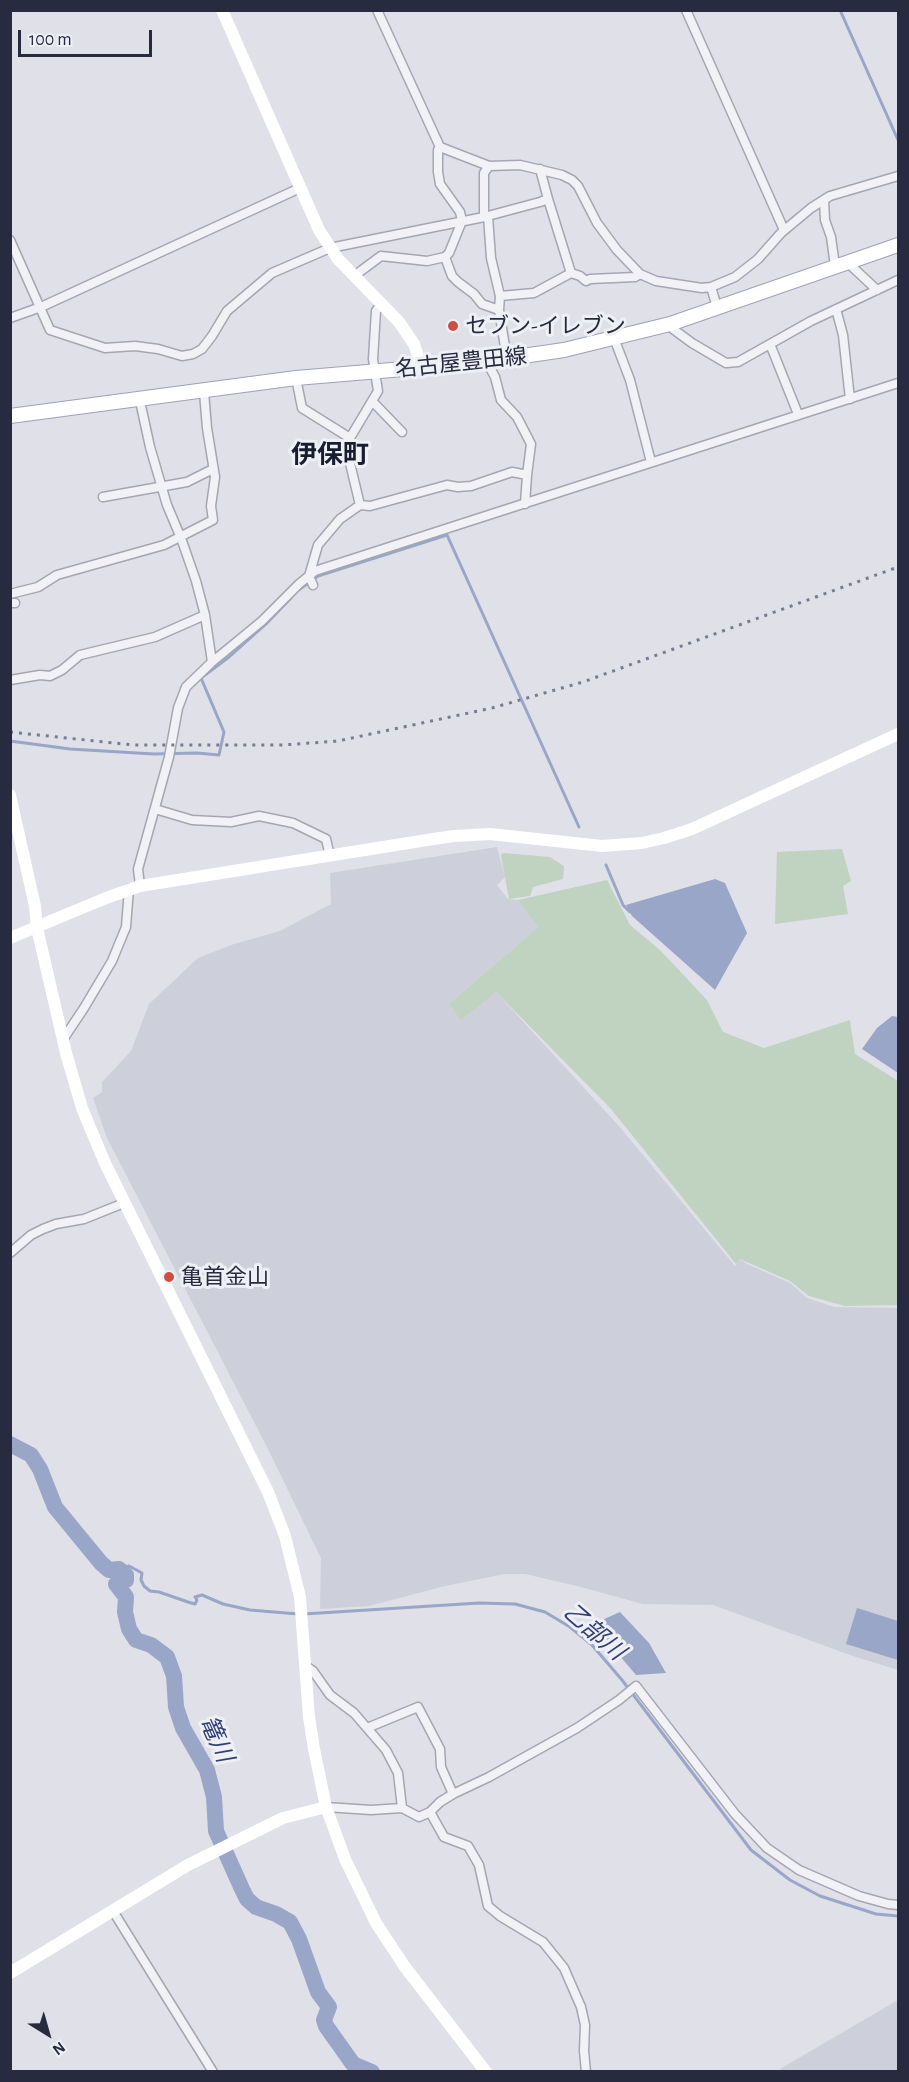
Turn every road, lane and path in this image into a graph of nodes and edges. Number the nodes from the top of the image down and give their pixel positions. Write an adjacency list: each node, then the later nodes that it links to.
1 (222, 10): 8 (street)
2 (377, 10): 4 (street)
3 (686, 10): 13 (street)
4 (440, 147): 5 (street); 12 (street)
5 (489, 166): 6 (street); 11 (street)
6 (540, 170): 9 (street); 20 (street)
7 (898, 176): 10 (street)
8 (300, 188): 16 (street); 27 (street)
9 (548, 199): 11 (street); 19 (street)
10 (824, 200): 13 (street); 18 (street)
11 (486, 217): 12 (street); 25 (street)
12 (462, 221): 16 (street); 17 (street)
13 (784, 230): 23 (street)
14 (10, 240): 27 (street)
15 (898, 245): 18 (main road, 名古屋豊田線)
16 (330, 248): 21 (street); 27 (street)
17 (445, 257): 21 (street); 30 (street)
18 (841, 264): 24 (street); 28 (main road, 名古屋豊田線)
19 (571, 273): 20 (street); 25 (street)
20 (640, 274): 23 (street)
21 (354, 276): 26 (street)
22 (898, 280): 24 (street)
23 (711, 287): 28 (street)
24 (877, 290): 29 (street)
25 (500, 296): 30 (street)
26 (381, 304): 37 (street); 38 (street)
27 (41, 307): 31 (street)
28 (717, 307): 32 (main road, 名古屋豊田線)
29 (836, 309): 34 (street); 42 (street)
30 (500, 310): 35 (street)
31 (10, 318)
32 (670, 324): 33 (main road, 名古屋豊田線); 34 (street)
33 (614, 338): 35 (main road, 名古屋豊田線); 49 (street)
34 (770, 344): 45 (street)
35 (507, 359): 36 (main road, 名古屋豊田線)
36 (487, 362): 37 (main road, 名古屋豊田線); 51 (street)
37 (422, 368): 38 (main road, 名古屋豊田線)
38 (374, 372): 39 (main road, 名古屋豊田線); 44 (street)
39 (296, 378): 41 (main road, 名古屋豊田線); 48 (street)
40 (898, 383): 42 (street)
41 (204, 392): 43 (main road, 名古屋豊田線); 50 (street)
42 (850, 399): 45 (street)
43 (140, 400): 46 (main road, 名古屋豊田線); 52 (street)
44 (372, 401): 47 (street); 48 (street)
45 (798, 414): 49 (street)
46 (10, 416)
47 (402, 432)
48 (350, 438): 55 (street)
49 (651, 462): 54 (street)
50 (213, 469): 52 (street); 56 (street)
51 (527, 475): 54 (street); 55 (street)
52 (162, 486): 53 (street); 56 (street)
53 (103, 497)
54 (525, 504): 57 (street)
55 (360, 505): 57 (street)
56 (181, 538): 58 (street); 59 (street)
57 (310, 580): 60 (street)
58 (10, 594)
59 (205, 615): 60 (street); 61 (street)
60 (212, 662): 64 (street)
61 (10, 680)
62 (898, 734): 65 (street)
63 (10, 795): 67 (street)
64 (155, 808): 65 (street); 66 (street)
65 (330, 856): 66 (street)
66 (134, 887): 67 (street); 69 (street)
67 (37, 928): 68 (street); 69 (street)
68 (10, 938)
69 (64, 1038): 70 (street)
70 (124, 1203): 71 (street); 72 (street)
71 (10, 1253)
72 (306, 1666): 73 (street); 75 (street)
73 (368, 1728): 74 (street); 76 (street)
74 (453, 1794): 77 (street); 78 (street)
75 (326, 1807): 76 (street); 79 (street); 82 (street)
76 (402, 1808): 77 (street)
77 (430, 1812): 83 (street)
78 (898, 1905)
79 (112, 1911): 80 (street); 81 (street)
80 (10, 1973)
81 (213, 2072)
82 (486, 2072)
83 (586, 2072)

